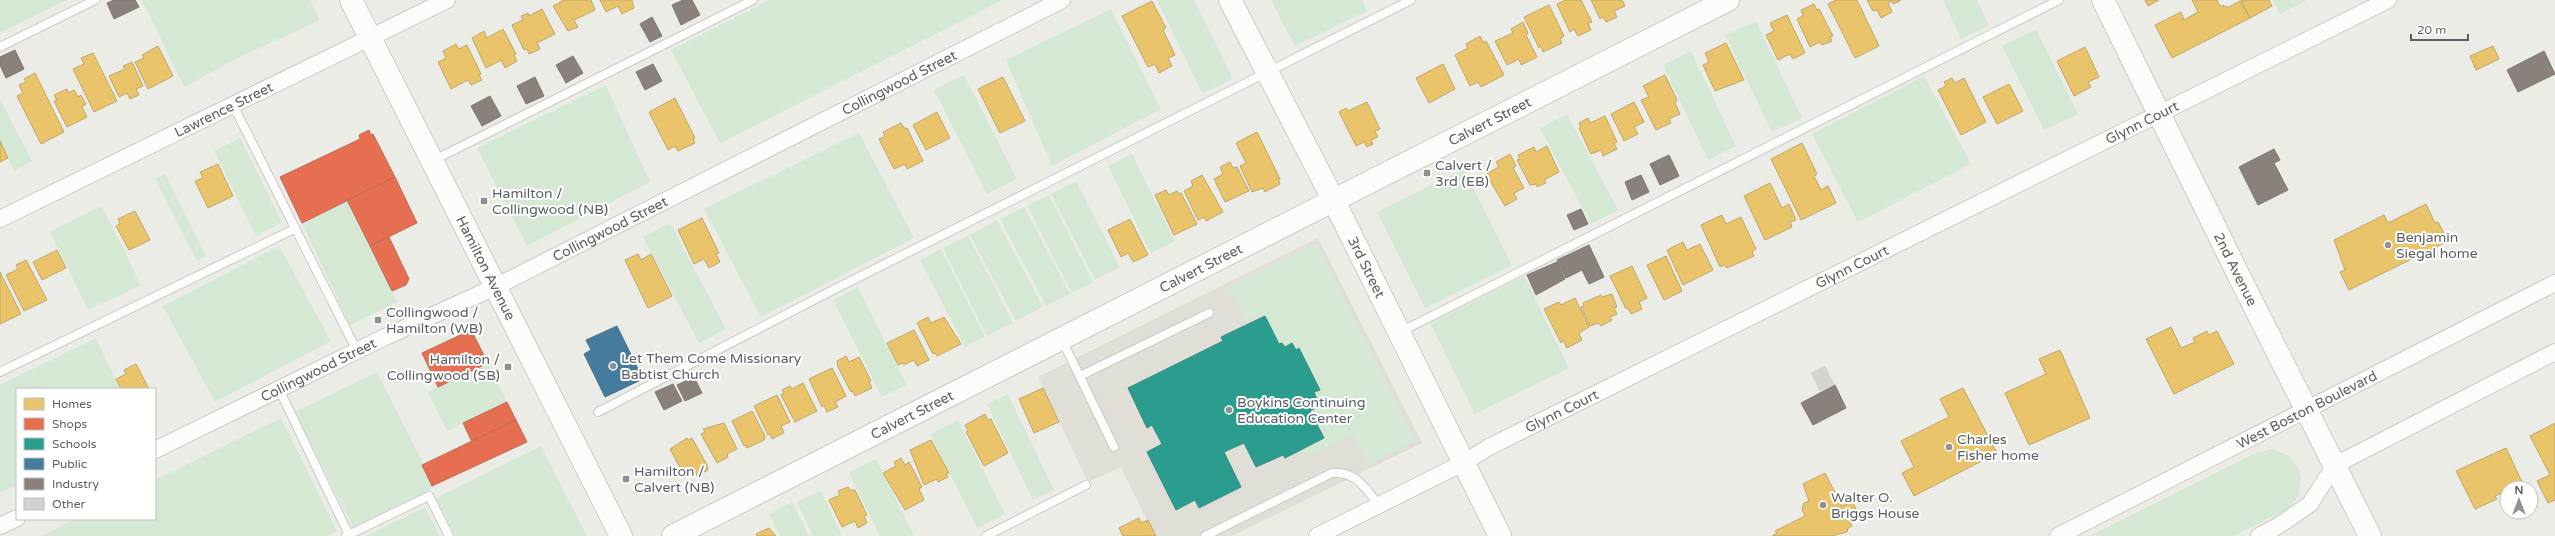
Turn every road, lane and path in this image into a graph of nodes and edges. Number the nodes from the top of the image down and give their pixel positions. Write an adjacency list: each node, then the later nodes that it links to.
1 (95, 0): 13 (lane)
2 (351, 0): 12 (street, Hamilton Avenue)
3 (447, 0): 12 (street, Lawrence Street)
4 (753, 0): 17 (lane)
5 (1062, 0): 22 (street, Collingwood Street)
6 (1230, 0): 14 (street, 3rd Street)
7 (1411, 0): 14 (lane)
8 (1728, 0): 18 (street, Calvert Street)
9 (2059, 0): 24 (lane)
10 (2103, 0): 16 (street, 2nd Avenue)
11 (2388, 0): 16 (street, Glynn Court)
12 (371, 38): 15 (street, Lawrence Street); 17 (street, Hamilton Avenue)
13 (0, 47)
14 (1266, 72): 18 (street, 3rd Street); 32 (lane)
15 (233, 105): 19 (street, Lawrence Street); 20 (lane)
16 (2160, 114): 31 (street, 2nd Avenue); 35 (street, Glynn Court)
17 (432, 161): 22 (street, Hamilton Avenue)
18 (1334, 201): 24 (street, 3rd Street); 25 (street, Calvert Street)
19 (0, 219)
20 (294, 229): 26 (lane); 28 (lane)
21 (2555, 283): 31 (street, West Boston Boulevard)
22 (495, 287): 26 (street, Collingwood Street); 43 (street, Hamilton Avenue)
23 (1209, 313): 29 (lane)
24 (1400, 332): 35 (street, 3rd Street)
25 (1061, 338): 29 (lane); 44 (street, Calvert Street)
26 (357, 351): 30 (street, Collingwood Street)
27 (2555, 352): 36 (street)
28 (0, 372)
29 (1080, 376): 33 (lane)
30 (279, 389): 34 (street, Collingwood Street); 41 (lane)
31 (2305, 409): 36 (street, 2nd Avenue); 49 (street, West Boston Boulevard)
32 (598, 412)
33 (1114, 447)
34 (156, 450)
35 (1465, 462): 38 (street, Glynn Court); 48 (street, 3rd Street)
36 (2335, 465): 50 (street); 51 (street, 2nd Avenue)
37 (1086, 485): 45 (lane)
38 (1379, 505): 46 (lane); 47 (street, Glynn Court)
39 (16, 518): 40 (street)
40 (0, 526)
41 (347, 535): 42 (lane)
42 (449, 536)
43 (621, 536)
44 (673, 536)
45 (986, 536)
46 (1205, 536)
47 (1317, 536)
48 (1500, 536)
49 (2058, 536)
50 (2259, 536)
51 (2370, 536)

